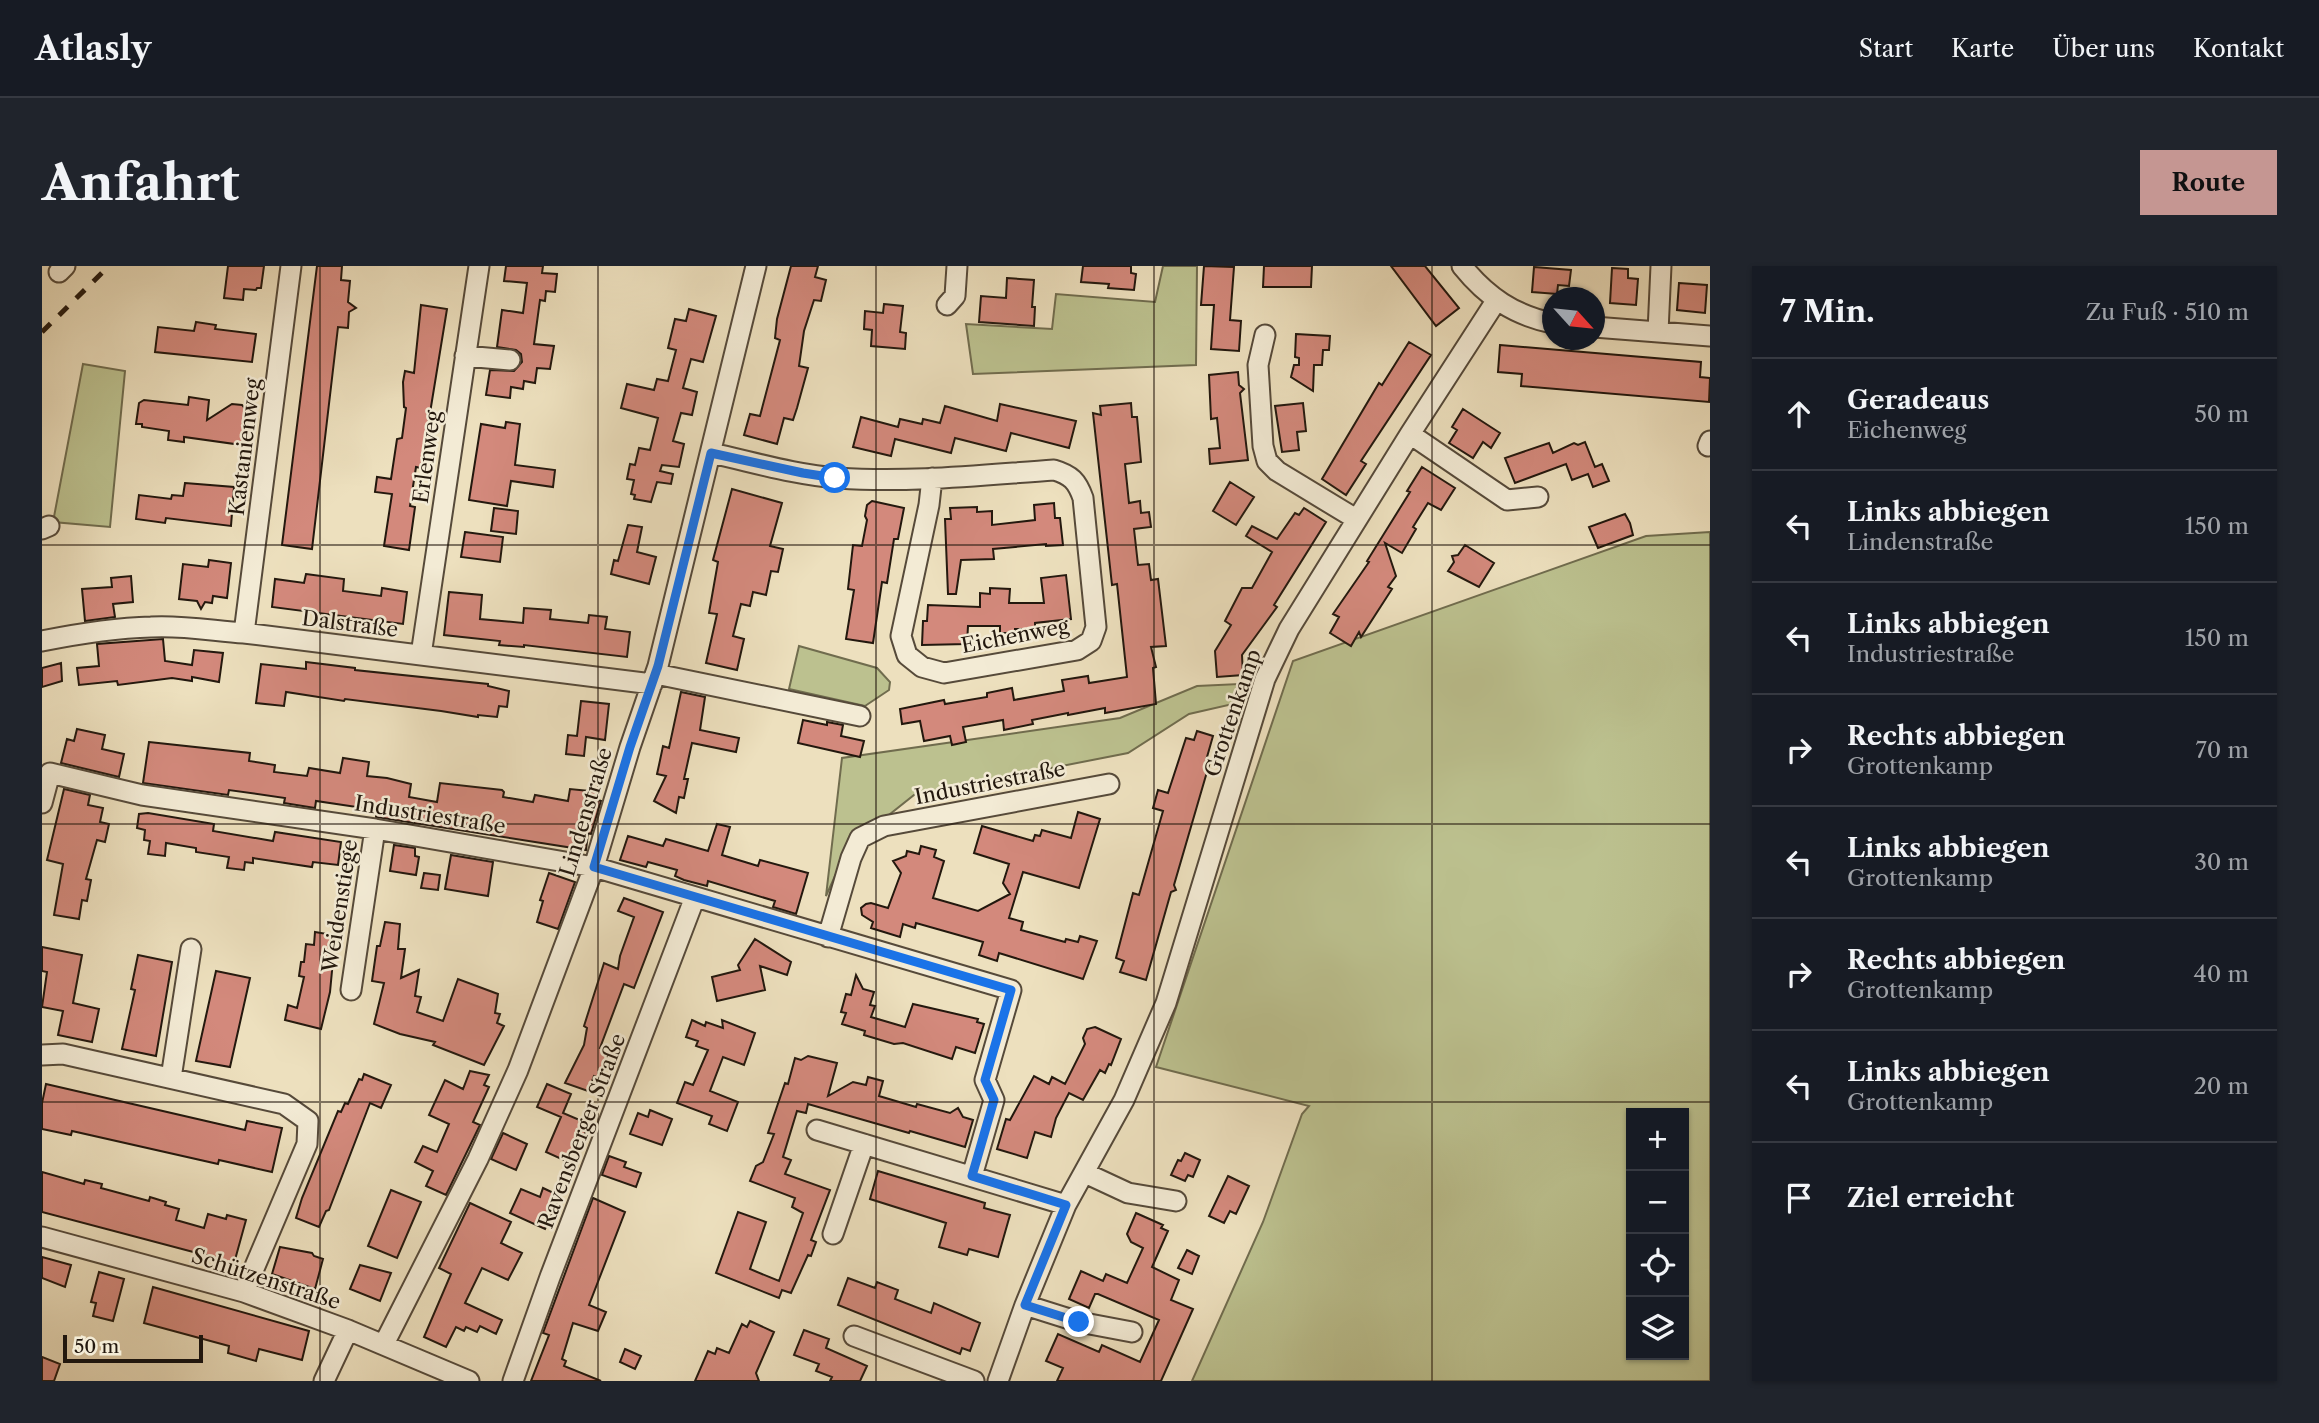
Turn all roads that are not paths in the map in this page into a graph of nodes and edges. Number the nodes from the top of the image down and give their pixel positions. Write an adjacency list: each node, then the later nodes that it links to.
1 (291, 266): 21 (street, Kastanienweg)
2 (479, 266): 14 (street, Erlenweg)
3 (757, 266): 17 (street, Lindenstraße)
4 (957, 266): 8 (street)
5 (1462, 266): 7 (street)
6 (1661, 266): 11 (street)
7 (1496, 301): 9 (street); 16 (street, Grottenkamp)
8 (947, 305)
9 (1542, 321)
10 (1605, 328): 11 (street)
11 (1658, 332): 13 (street)
12 (1265, 335): 20 (street)
13 (1710, 336)
14 (465, 356): 15 (street); 23 (street, Erlenweg)
15 (510, 360)
16 (1410, 434): 19 (street); 20 (street, Grottenkamp)
17 (711, 453): 18 (street, Eichenweg); 24 (street, Lindenstraße)
18 (932, 478): 18 (street, Eichenweg)
19 (1538, 498)
20 (1356, 519): 38 (street, Grottenkamp)
21 (244, 633): 22 (street, Dalstraße); 23 (street, Dalstraße)
22 (42, 642)
23 (421, 656): 24 (street, Dalstraße)
24 (654, 679): 25 (street, Dalstraße); 29 (street, Lindenstraße)
25 (860, 716)
26 (1109, 784): 31 (street, Industriestraße)
27 (42, 803): 28 (street, Industriestraße)
28 (375, 828): 29 (street, Industriestraße); 33 (street, Weidenstiege)
29 (594, 867): 30 (street, Industriestraße); 49 (street, Lindenstraße)
30 (695, 897): 31 (street, Industriestraße); 52 (street, Ravensberger Straße)
31 (828, 937): 39 (street, Industriestraße)
32 (191, 949): 35 (street)
33 (351, 990)
34 (42, 1055): 35 (street)
35 (171, 1078): 44 (street)
36 (817, 1130): 37 (street)
37 (864, 1144): 39 (street); 42 (street)
38 (1085, 1173): 40 (street); 41 (street, Grottenkamp)
39 (972, 1176): 41 (street)
40 (1176, 1201)
41 (1066, 1205): 45 (street, Grottenkamp)
42 (833, 1234)
43 (42, 1237): 44 (street, Schützenstraße)
44 (244, 1292): 46 (street, Schützenstraße)
45 (1025, 1305): 47 (street); 54 (street, Grottenkamp)
46 (348, 1330): 49 (street, Schützenstraße); 50 (street)
47 (1132, 1332)
48 (854, 1336): 53 (street)
49 (384, 1344): 51 (street, Schützenstraße)
50 (324, 1381)
51 (469, 1381)
52 (513, 1381)
53 (974, 1381)
54 (998, 1381)

